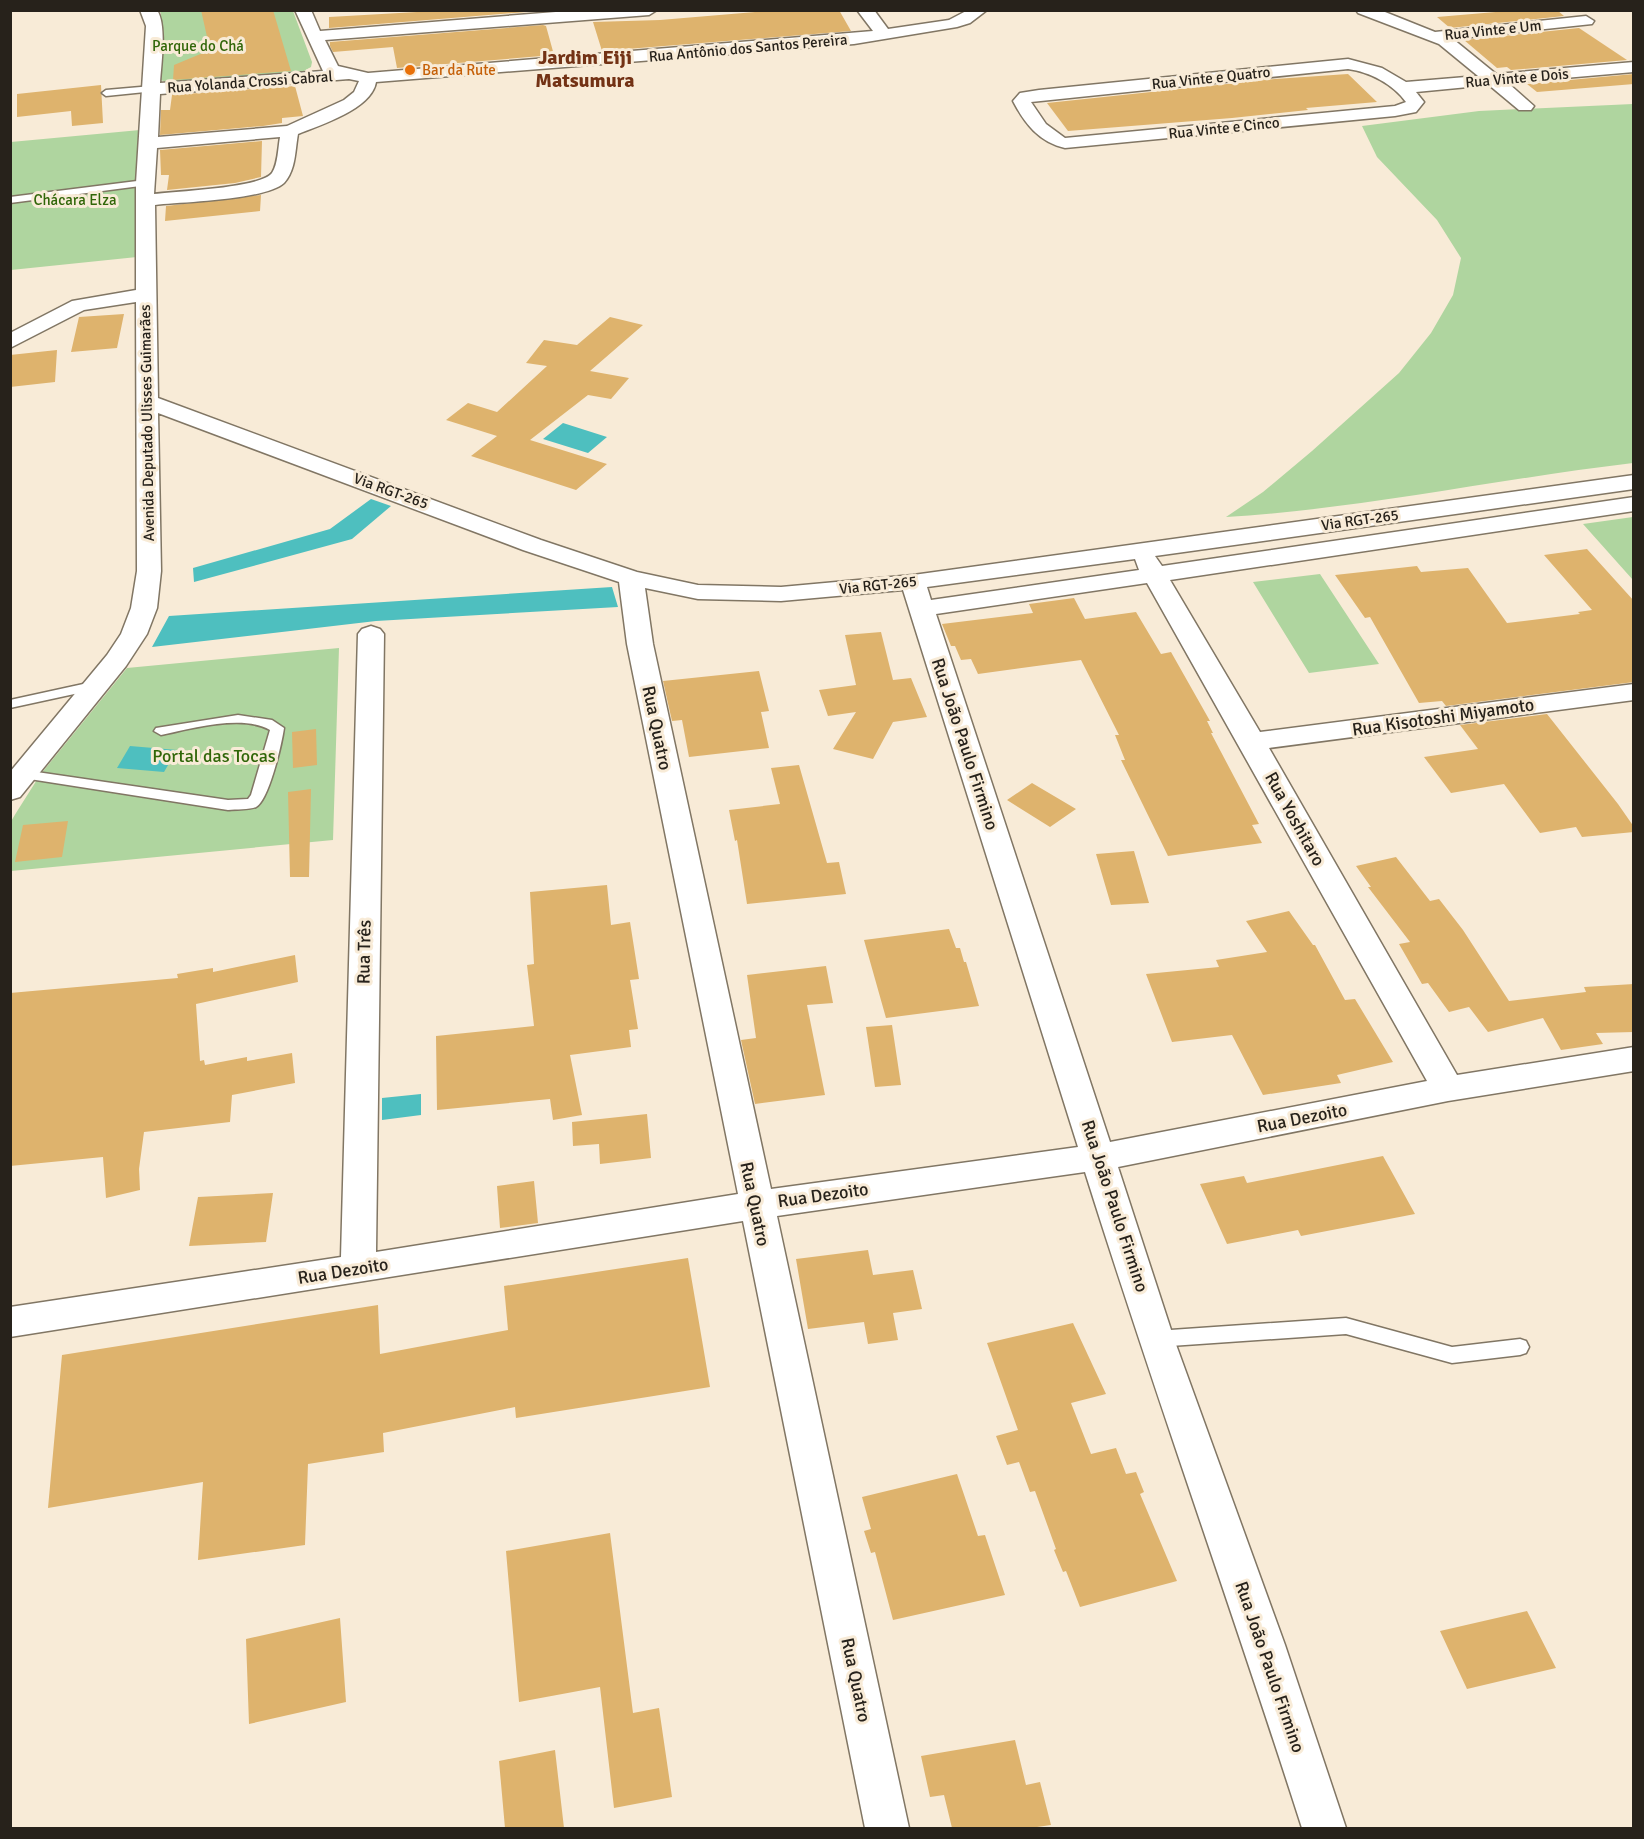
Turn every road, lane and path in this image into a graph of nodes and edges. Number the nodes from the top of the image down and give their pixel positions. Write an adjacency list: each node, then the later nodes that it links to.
1 (148, 10): 17 (street, Avenida Deputado Ulisses Guimarães)
2 (303, 10): 10 (street)
3 (650, 10): 7 (street)
4 (865, 10): 9 (street)
5 (979, 10): 9 (street, Rua Antônio dos Santos Pereira)
6 (1364, 10): 11 (street)
7 (571, 18): 10 (street)
8 (1586, 21): 11 (street, Rua Vinte e Um)
9 (884, 35): 14 (street, Rua Antônio dos Santos Pereira)
10 (315, 36): 13 (street)
11 (1437, 36): 15 (street)
12 (1634, 67): 15 (street, Rua Vinte e Dois)
13 (348, 74): 14 (street, Rua Antônio dos Santos Pereira); 17 (street, Rua Yolanda Crossi Cabral)
14 (368, 78): 21 (street)
15 (1496, 80): 16 (street, Rua Vinte e Dois); 20 (street)
16 (1401, 88): 19 (street, Rua Vinte e Quatro); 19 (street, Rua Vinte e Cinco)
17 (152, 90): 18 (lane); 22 (street, Avenida Deputado Ulisses Guimarães)
18 (106, 93)
19 (1024, 106)
20 (1525, 106)
21 (290, 131): 22 (street); 23 (street)
22 (148, 143): 23 (street, Avenida Deputado Ulisses Guimarães)
23 (146, 191): 24 (lane); 25 (street, Avenida Deputado Ulisses Guimarães)
24 (10, 200)
25 (145, 295): 26 (street); 27 (street, Avenida Deputado Ulisses Guimarães)
26 (10, 342)
27 (149, 402): 32 (street, Via RGT-265); 35 (street, Avenida Deputado Ulisses Guimarães)
28 (1634, 482): 30 (street, Via RGT-265)
29 (1634, 504): 31 (street)
30 (1140, 550): 31 (street, Rua Yoshitaro); 33 (street, Via RGT-265)
31 (1154, 576): 33 (street); 39 (street, Rua Yoshitaro)
32 (631, 578): 33 (street, Via RGT-265); 44 (street, Rua Quatro)
33 (917, 595): 43 (street, Rua João Paulo Firmino)
34 (371, 634): 45 (street, Rua Três)
35 (97, 685): 37 (lane); 40 (street, Avenida Deputado Ulisses Guimarães)
36 (1634, 692): 39 (street, Rua Kisotoshi Miyamoto)
37 (10, 704)
38 (161, 731): 40 (lane)
39 (1252, 742): 42 (street, Rua Yoshitaro)
40 (17, 783)
41 (1634, 1059): 42 (street, Rua Dezoito)
42 (1448, 1089): 43 (street, Rua Dezoito)
43 (1100, 1157): 44 (street, Rua Dezoito); 47 (street, Rua João Paulo Firmino)
44 (755, 1204): 45 (street, Rua Dezoito); 49 (street, Rua Quatro)
45 (358, 1269): 46 (street, Rua Dezoito)
46 (10, 1322)
47 (1156, 1339): 48 (lane); 50 (street, Rua João Paulo Firmino)
48 (1520, 1347)
49 (887, 1828)
50 (1324, 1828)

